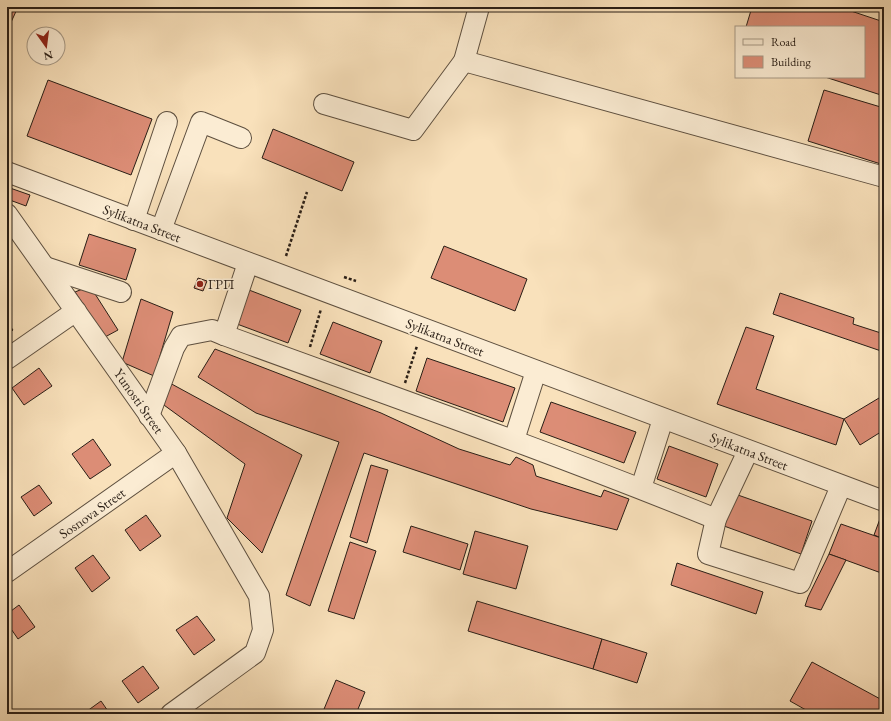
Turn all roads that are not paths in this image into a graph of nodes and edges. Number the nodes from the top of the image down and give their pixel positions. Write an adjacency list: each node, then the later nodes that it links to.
1 (480, 7): 2 (street)
2 (464, 61): 3 (street); 7 (street)
3 (324, 104)
4 (167, 122): 9 (street)
5 (241, 138): 10 (street)
6 (7, 172): 9 (street, Sylikatna Street)
7 (884, 177)
8 (7, 214): 12 (street, Yunosti Street)
9 (134, 220): 10 (street, Sylikatna Street)
10 (161, 230): 11 (street, Sylikatna Street)
11 (248, 262): 15 (street); 17 (street, Sylikatna Street)
12 (45, 267): 13 (street); 14 (street, Yunosti Street)
13 (121, 292)
14 (76, 311): 16 (street); 18 (street, Yunosti Street)
15 (224, 335): 18 (street); 20 (street)
16 (7, 359)
17 (536, 371): 19 (street, Sylikatna Street); 20 (street)
18 (149, 416): 22 (street, Yunosti Street)
19 (663, 419): 21 (street, Sylikatna Street); 24 (street)
20 (514, 440): 24 (street)
21 (748, 451): 23 (street, Sylikatna Street); 26 (street)
22 (176, 453): 27 (street, Sosnova Street); 28 (street, Yunosti Street)
23 (841, 486): 25 (street, Sylikatna Street); 26 (street)
24 (641, 488): 26 (street)
25 (884, 501)
26 (716, 519)
27 (7, 572)
28 (171, 714)

